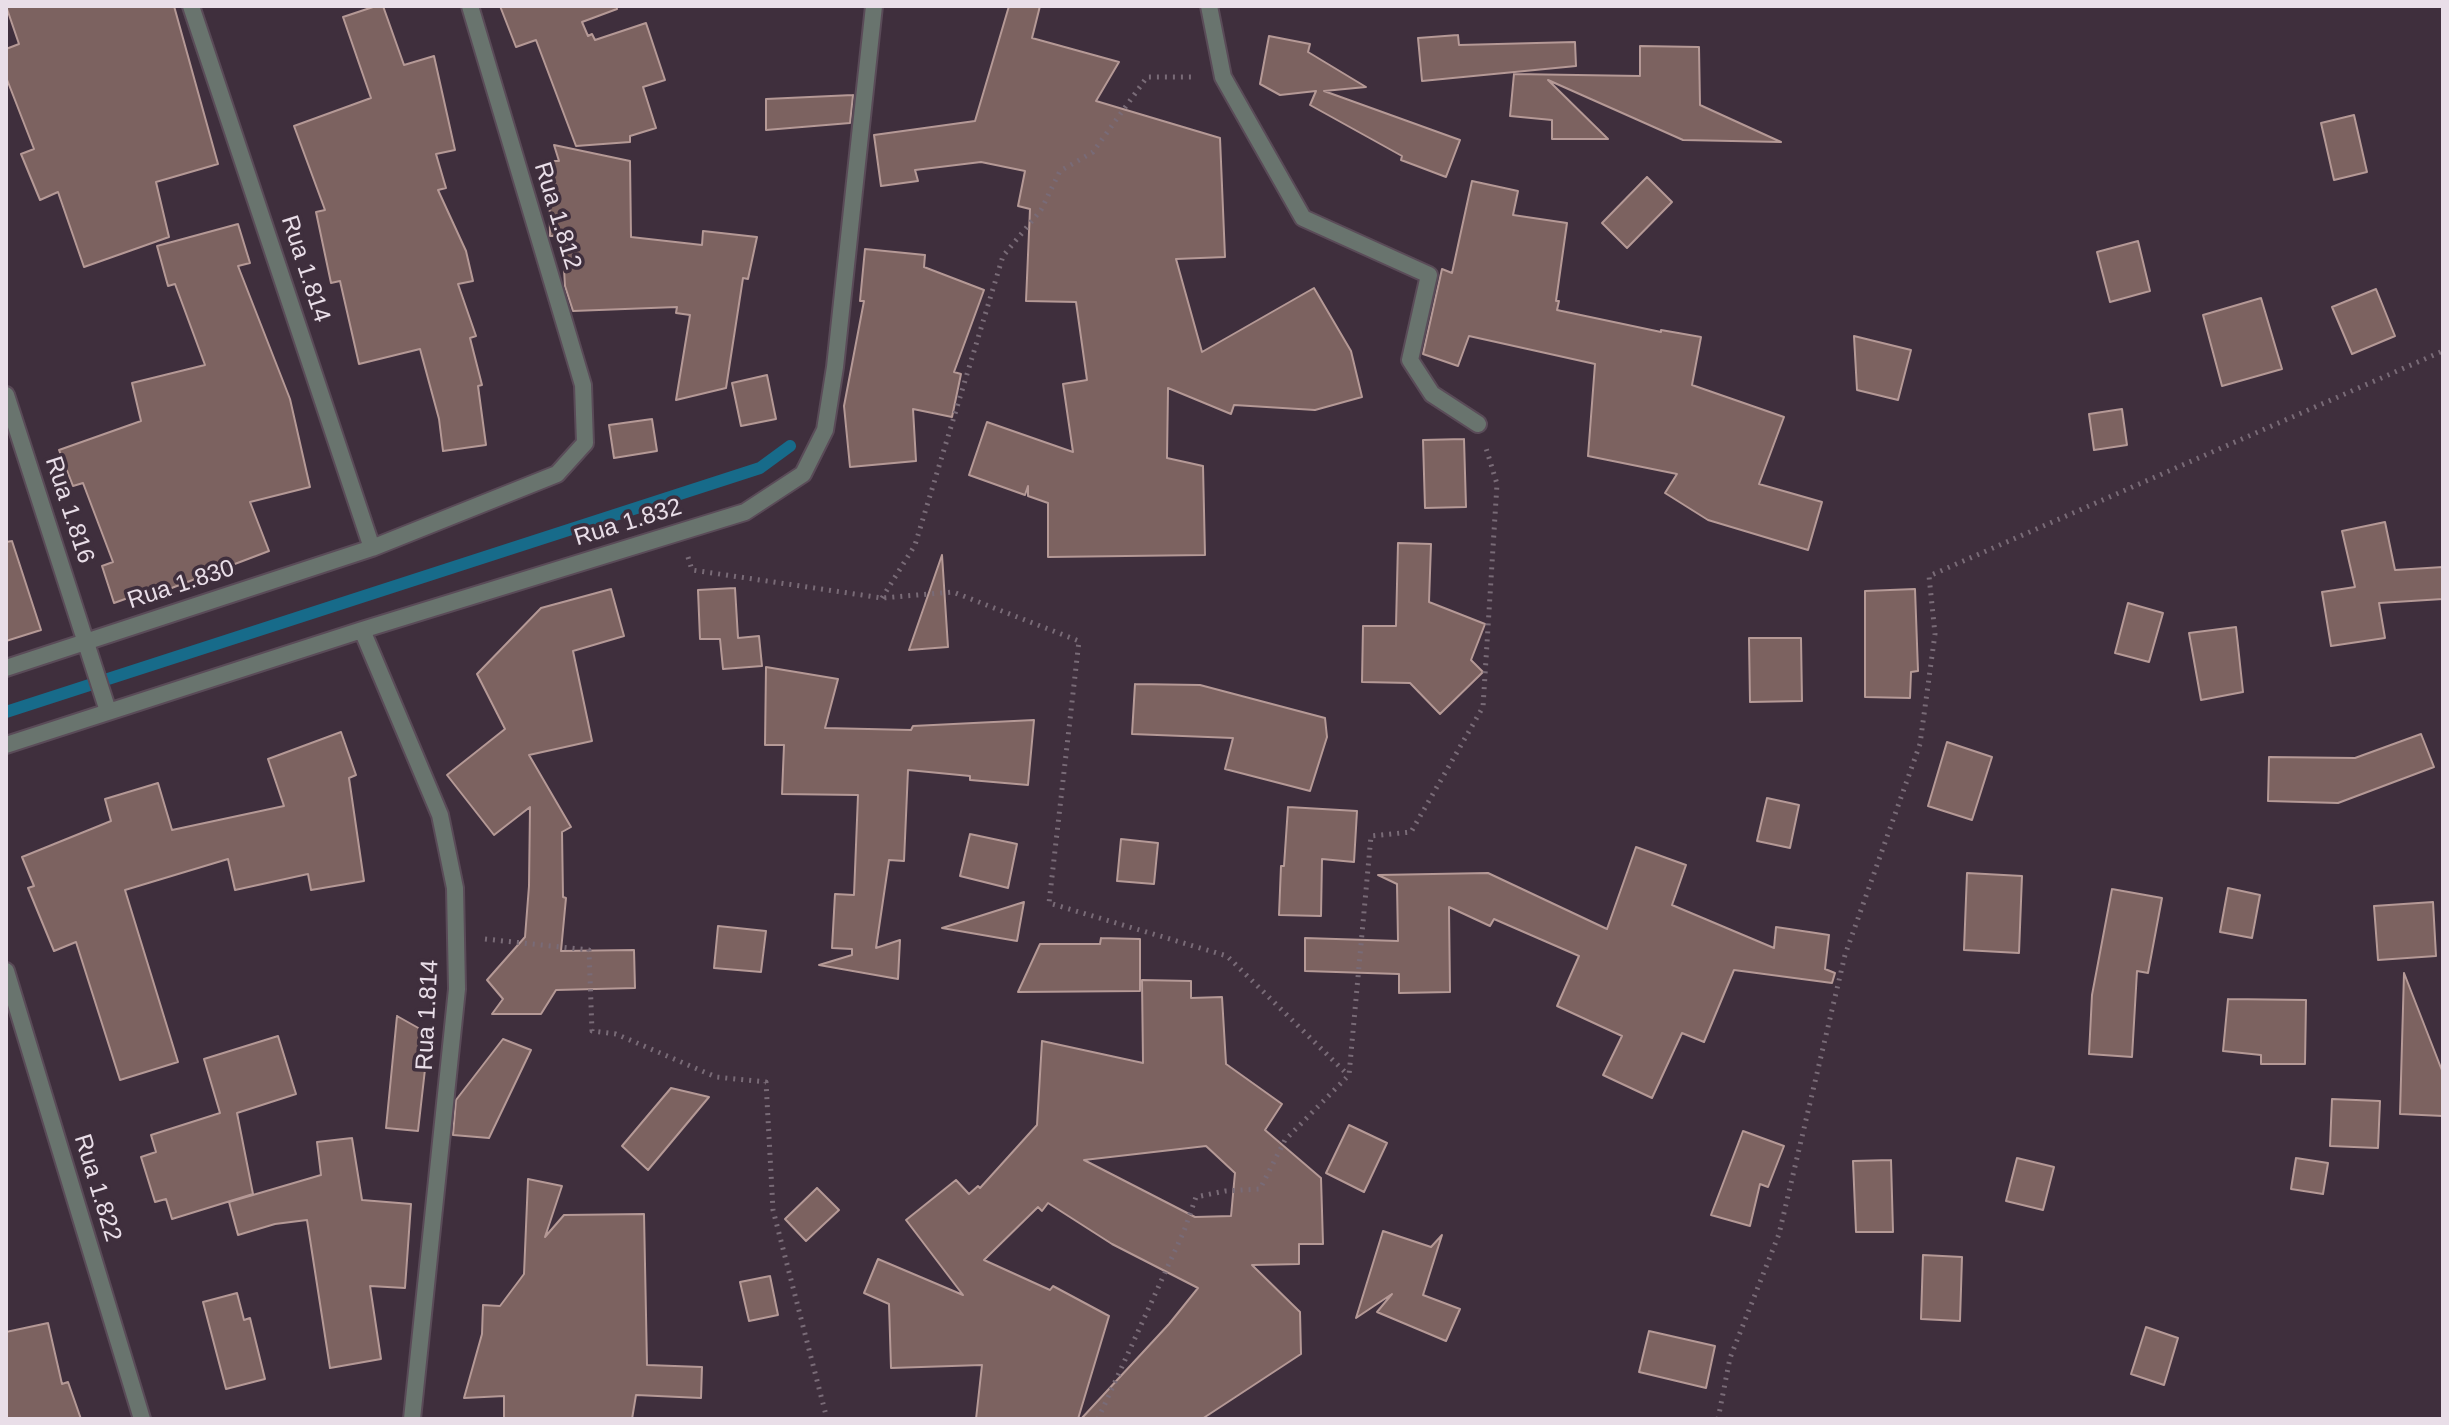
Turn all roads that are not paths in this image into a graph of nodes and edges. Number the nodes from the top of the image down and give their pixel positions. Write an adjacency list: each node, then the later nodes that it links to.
1 (191, 6): 8 (street, Rua 1.814)
2 (470, 6): 7 (street, Rua 1.812)
3 (874, 6): 9 (street, Rua 1.832)
4 (1209, 6): 6 (street)
5 (6, 395): 10 (street, Rua 1.816)
6 (1478, 424)
7 (585, 443): 8 (street, Rua 1.830)
8 (372, 548): 10 (street, Rua 1.830)
9 (362, 630): 12 (street, Rua 1.832); 16 (street, Rua 1.814)
10 (87, 641): 11 (street, Rua 1.830); 12 (street, Rua 1.816)
11 (6, 668)
12 (108, 711): 13 (street, Rua 1.832)
13 (6, 745)
14 (6, 971): 15 (street, Rua 1.822)
15 (142, 1419)
16 (412, 1419)

